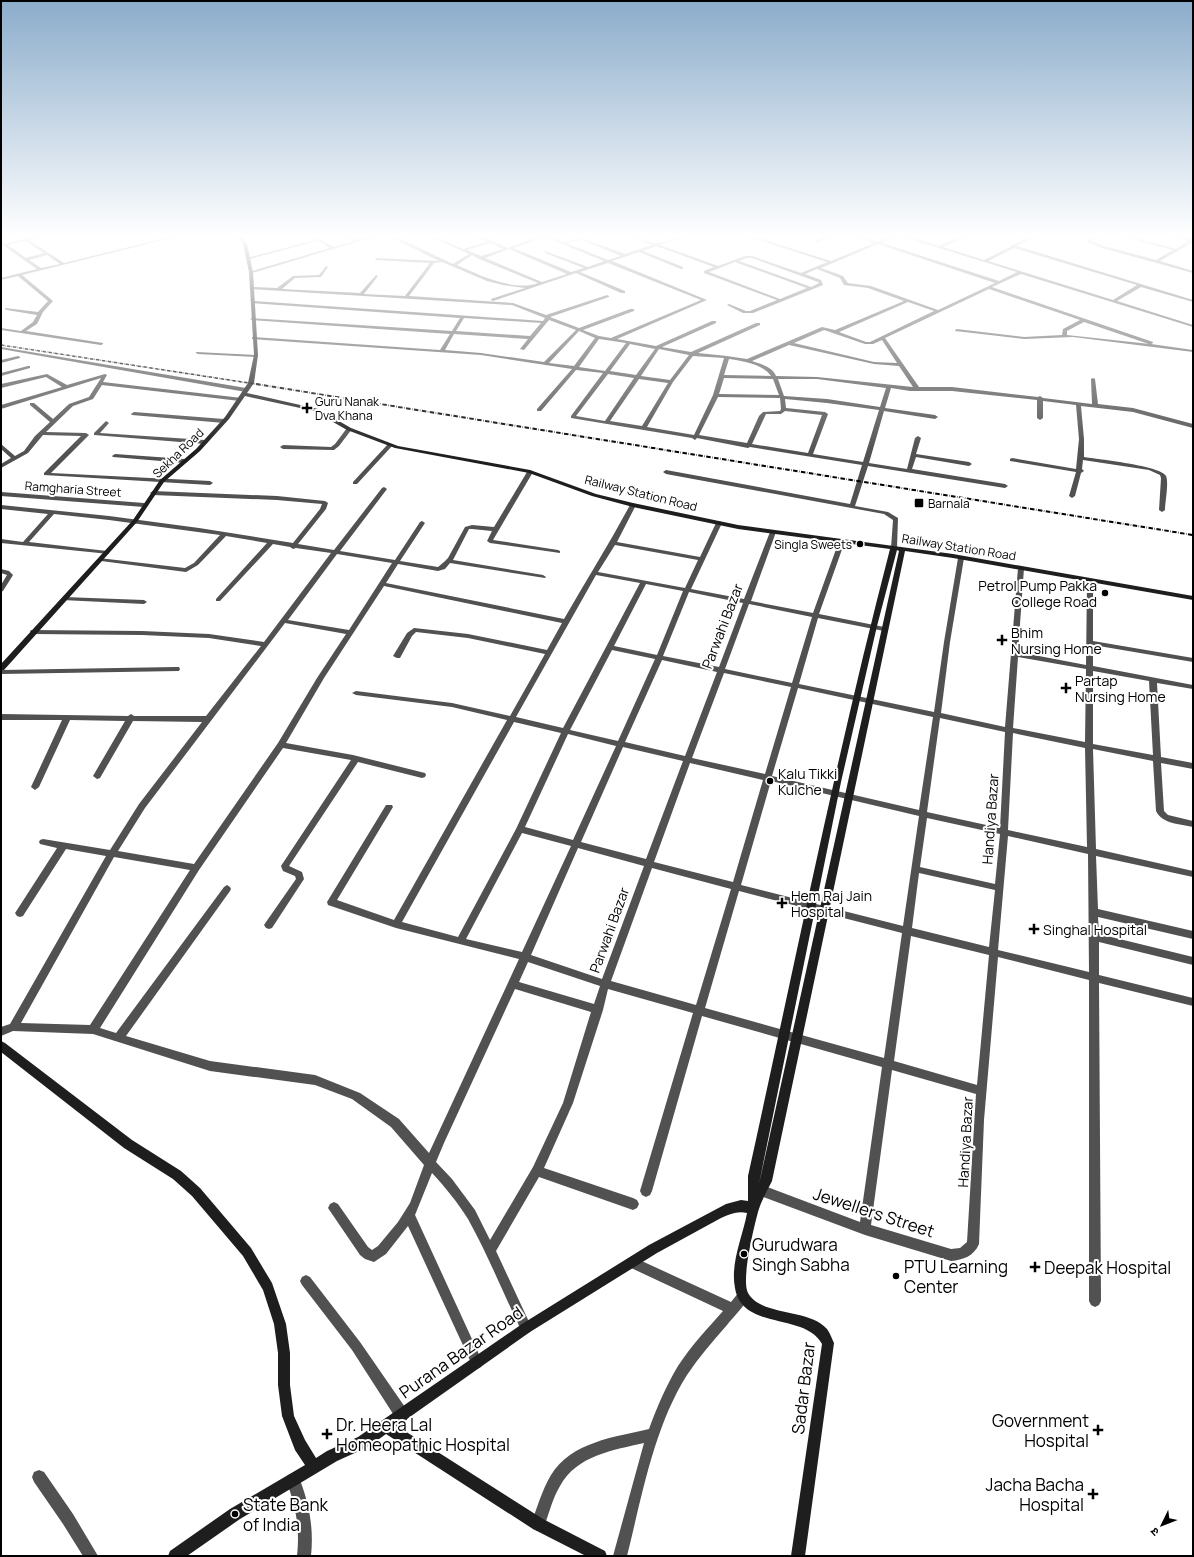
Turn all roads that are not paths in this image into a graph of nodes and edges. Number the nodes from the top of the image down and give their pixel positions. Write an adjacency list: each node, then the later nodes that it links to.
1 (44, 308): 19 (street)
2 (253, 308): 21 (street, Sekha Road)
3 (345, 308): 18 (street)
4 (418, 308): 18 (street)
5 (523, 308): 22 (street)
6 (576, 308): 22 (street)
7 (688, 308): 38 (street)
8 (736, 308): 9 (street)
9 (760, 308)
10 (892, 308): 31 (street)
11 (928, 308): 17 (street)
12 (945, 308): 17 (street)
13 (1048, 308): 23 (street)
14 (1135, 308): 26 (street)
15 (7, 309): 19 (street)
16 (632, 310): 28 (street)
17 (938, 311): 37 (street)
18 (415, 312): 20 (street)
19 (39, 314): 30 (street)
20 (463, 316): 22 (street); 32 (street)
21 (252, 319): 32 (street); 35 (street, Sekha Road)
22 (546, 319): 28 (street); 36 (street)
23 (1084, 320): 33 (street); 44 (street)
24 (714, 322): 42 (street)
25 (758, 324): 49 (street)
26 (1193, 326)
27 (1, 329): 30 (street)
28 (578, 330): 34 (street); 55 (street)
29 (957, 330): 33 (street)
30 (22, 332): 40 (street)
31 (835, 332): 37 (street); 41 (street)
32 (453, 333): 36 (street); 46 (street)
33 (1064, 336): 44 (street)
34 (598, 337): 38 (street); 58 (street)
35 (254, 338): 46 (street); 50 (street, Sekha Road)
36 (532, 338): 45 (street)
37 (883, 338): 56 (street)
38 (613, 339): 39 (street)
39 (629, 342): 42 (street); 60 (street)
40 (102, 344)
41 (788, 344): 53 (street); 56 (street)
42 (658, 347): 49 (street); 65 (street)
43 (1, 348): 59 (street)
44 (1167, 348): 47 (street)
45 (522, 349)
46 (442, 351): 55 (street)
47 (1193, 351)
48 (198, 353): 50 (street)
49 (692, 354): 52 (street); 68 (street)
50 (256, 356): 73 (street, Sekha Road)
51 (18, 357): 54 (street)
52 (727, 357): 53 (street); 63 (street)
53 (748, 361): 64 (street)
54 (1, 362)
55 (546, 363): 58 (street)
56 (902, 365): 72 (street)
57 (28, 367): 61 (street)
58 (576, 367): 60 (street); 82 (street)
59 (112, 368): 62 (street); 73 (street)
60 (607, 372): 65 (street); 89 (street)
61 (1, 375)
62 (105, 375): 67 (street); 70 (street)
63 (721, 376): 64 (street); 74 (street)
64 (774, 376): 71 (street); 75 (street)
65 (639, 377): 68 (street); 89 (street)
66 (1093, 379): 79 (street)
67 (101, 382): 73 (street); 88 (street)
68 (671, 382): 93 (street)
69 (1, 386): 70 (street)
70 (66, 387): 80 (street)
71 (889, 387): 72 (street); 81 (street)
72 (916, 389): 76 (street)
73 (243, 394): 87 (street, Sekha Road); 92 (street, Railway Station Road)
74 (716, 395): 75 (street); 95 (street)
75 (782, 397): 81 (street); 83 (street)
76 (1040, 398): 77 (street); 86 (street)
77 (1078, 403): 79 (street); 105 (street)
78 (32, 404): 88 (street)
79 (1095, 405): 91 (street)
80 (1, 407)
81 (884, 408): 85 (street); 109 (street)
82 (539, 410)
83 (784, 410): 100 (street); 102 (street)
84 (134, 414): 87 (street)
85 (935, 417)
86 (1040, 418)
87 (224, 421): 97 (street, Sekha Road)
88 (53, 422): 94 (street)
89 (608, 422): 93 (street)
90 (106, 423): 97 (street)
91 (1193, 426)
92 (349, 429): 98 (street, Railway Station Road); 101 (street)
93 (643, 429): 95 (street)
94 (42, 432): 106 (street); 116 (street)
95 (696, 438): 100 (street)
96 (918, 438): 103 (street)
97 (206, 442): 108 (street, Sekha Road)
98 (390, 445): 114 (street, Railway Station Road); 118 (street)
99 (1, 446): 106 (street)
100 (748, 446): 102 (street)
101 (283, 447)
102 (810, 455): 109 (street)
103 (913, 455): 110 (street); 112 (street)
104 (115, 456): 108 (street)
105 (1082, 458): 113 (street); 128 (street)
106 (15, 459): 111 (street)
107 (1012, 460): 113 (street)
108 (185, 461): 116 (street, Sekha Road)
109 (865, 464): 112 (street); 127 (street)
110 (969, 464)
111 (1, 466)
112 (909, 471): 119 (street)
113 (1080, 471): 123 (street)
114 (530, 472): 125 (street, Railway Station Road); 133 (street)
115 (666, 472): 127 (street)
116 (162, 481): 117 (street); 121 (street, Sekha Road)
117 (210, 483)
118 (355, 483)
119 (1005, 486)
120 (384, 489): 145 (street)
121 (153, 493): 124 (street, Sekha Road); 141 (street)
122 (1, 494): 124 (street, Ramgharia Street)
123 (1072, 496)
124 (144, 505): 130 (street, Sekha Road)
125 (633, 505): 132 (street, Railway Station Road); 140 (street)
126 (1, 507): 129 (street)
127 (852, 507): 142 (street)
128 (1162, 510)
129 (52, 513): 130 (street); 138 (street)
130 (135, 521): 135 (street); 144 (street, Sekha Road)
131 (422, 523): 150 (street)
132 (719, 523): 134 (street, Railway Station Road); 148 (street)
133 (496, 529): 143 (street); 149 (street)
134 (773, 532): 137 (street, Railway Station Road); 164 (street, Parwahi Bazar)
135 (224, 535): 139 (street); 147 (street)
136 (1, 541): 138 (street)
137 (842, 541): 142 (street, Railway Station Road); 165 (street)
138 (25, 543): 144 (street)
139 (270, 543): 141 (street); 162 (street)
140 (613, 543): 148 (street); 153 (street)
141 (293, 547): 145 (street)
142 (898, 548): 146 (street, Railway Station Road); 168 (street); 169 (street)
143 (558, 552)
144 (107, 553): 147 (street, Sekha Road)
145 (336, 553): 150 (street); 166 (street)
146 (961, 558): 151 (street, Railway Station Road); 191 (street)
147 (101, 559): 161 (street, Sekha Road)
148 (701, 559): 159 (street)
149 (449, 561): 150 (street); 154 (street)
150 (396, 564): 157 (street)
151 (1021, 568): 155 (street); 176 (street, Handiya Bazar)
152 (1, 571): 158 (street)
153 (594, 573): 156 (street); 167 (street)
154 (543, 577)
155 (1090, 581): 160 (street); 172 (street)
156 (644, 582): 159 (street); 174 (street)
157 (384, 584): 167 (street); 171 (street)
158 (1, 590)
159 (687, 590): 164 (street); 178 (street)
160 (1193, 598)
161 (64, 599): 163 (street); 170 (street, Sekha Road)
162 (218, 600)
163 (144, 602)
164 (748, 602): 165 (street); 183 (street, Parwahi Bazar)
165 (816, 614): 168 (street); 186 (street)
166 (283, 621): 171 (street); 173 (street)
167 (567, 622): 175 (street)
168 (873, 626): 169 (street); 189 (street)
169 (884, 629): 190 (street)
170 (33, 632): 173 (street); 180 (street, Sekha Road)
171 (351, 633): 200 (street)
172 (1089, 642): 179 (street); 181 (street)
173 (265, 644): 195 (street)
174 (610, 647): 178 (street); 197 (street)
175 (550, 653): 177 (street); 196 (street)
176 (1015, 654): 181 (street); 198 (street, Handiya Bazar)
177 (398, 656)
178 (659, 658): 183 (street); 199 (street)
179 (1193, 660)
180 (1, 668)
181 (1088, 668): 185 (street); 201 (street)
182 (176, 669): 184 (street)
183 (721, 670): 186 (street); 203 (street, Parwahi Bazar)
184 (1, 672)
185 (1153, 680): 187 (street); 204 (street)
186 (796, 686): 189 (street); 208 (street)
187 (1193, 687)
188 (356, 693): 196 (street)
189 (857, 697): 190 (street); 210 (street)
190 (869, 700): 191 (street); 211 (street)
191 (938, 714): 198 (street); 213 (street)
192 (1, 717): 194 (street)
193 (131, 717): 194 (street); 195 (street); 207 (street)
194 (67, 718): 209 (street)
195 (208, 719): 221 (street)
196 (512, 719): 197 (street); 233 (street)
197 (566, 730): 199 (street); 215 (street)
198 (1009, 730): 201 (street); 216 (street, Handiya Bazar)
199 (621, 743): 203 (street); 218 (street)
200 (281, 745): 202 (street); 223 (street)
201 (1089, 746): 204 (street); 220 (street)
202 (356, 759): 206 (street); 234 (street)
203 (688, 759): 208 (street); 222 (street, Parwahi Bazar)
204 (1158, 759): 205 (street); 214 (street)
205 (1193, 766)
206 (422, 775)
207 (97, 776)
208 (767, 777): 210 (street); 226 (street)
209 (35, 787)
210 (835, 793): 211 (street); 229 (street)
211 (849, 796): 213 (street); 230 (street)
212 (389, 806): 233 (street)
213 (924, 814): 216 (street); 224 (street)
214 (1193, 824)
215 (520, 829): 218 (street); 238 (street)
216 (1004, 832): 220 (street); 227 (street, Handiya Bazar)
217 (43, 842): 219 (street)
218 (575, 845): 222 (street); 240 (street)
219 (63, 846): 221 (street); 232 (street)
220 (1093, 851): 225 (street); 231 (street)
221 (111, 855): 223 (street); 248 (street)
222 (648, 863): 226 (street); 244 (street, Parwahi Bazar)
223 (196, 868): 249 (street)
224 (916, 869): 227 (street); 235 (street)
225 (1193, 874)
226 (736, 886): 229 (street); 246 (street)
227 (999, 888): 239 (street, Handiya Bazar)
228 (227, 889): 252 (street)
229 (811, 907): 230 (street); 251 (street)
230 (824, 910): 235 (street); 253 (street)
231 (1093, 912): 236 (street); 237 (street)
232 (20, 913)
233 (396, 924): 238 (street)
234 (269, 925)
235 (907, 930): 239 (street); 255 (street)
236 (1193, 935)
237 (1094, 937): 241 (street); 242 (street)
238 (460, 940): 240 (street)
239 (994, 951): 242 (street); 256 (street, Handiya Bazar)
240 (525, 957): 243 (street); 244 (street)
241 (1193, 961)
242 (1095, 977): 245 (street); 271 (street)
243 (513, 984): 247 (street); 257 (street)
244 (606, 984): 246 (street); 247 (street, Parwahi Bazar)
245 (1193, 1002)
246 (699, 1009): 251 (street); 259 (street)
247 (598, 1010): 258 (street, Parwahi Bazar)
248 (14, 1027): 249 (street); 250 (street)
249 (93, 1030): 252 (street)
250 (1, 1032)
251 (785, 1034): 253 (street); 263 (street)
252 (118, 1038): 257 (street)
253 (798, 1038): 255 (street); 260 (street)
254 (1, 1046): 278 (street)
255 (888, 1064): 256 (street); 265 (street)
256 (982, 1091): 266 (street, Handiya Bazar)
257 (431, 1162): 264 (street); 267 (street)
258 (537, 1171): 261 (street); 267 (street, Parwahi Bazar)
259 (646, 1191)
260 (762, 1191): 263 (street); 265 (street, Jewellers Street)
261 (633, 1204)
262 (334, 1208): 264 (street)
263 (754, 1208): 268 (street, Purana Bazar Road); 270 (street)
264 (409, 1215): 274 (street)
265 (865, 1229): 266 (street, Jewellers Street)
266 (973, 1244)
267 (490, 1251): 273 (street)
268 (633, 1263): 272 (street); 273 (street, Purana Bazar Road)
269 (306, 1281): 275 (street)
270 (743, 1296): 272 (street); 287 (street, Sadar Bazar)
271 (1095, 1301)
272 (733, 1309): 277 (street)
273 (526, 1328): 274 (street, Purana Bazar Road)
274 (477, 1363): 275 (street, Purana Bazar Road)
275 (402, 1415): 276 (street, Purana Bazar Road)
276 (386, 1426): 278 (street, Purana Bazar Road); 281 (street)
277 (654, 1434): 281 (street); 286 (street)
278 (314, 1467): 280 (street, Purana Bazar Road)
279 (39, 1477): 282 (street)
280 (293, 1480): 283 (street, Purana Bazar Road); 284 (street)
281 (538, 1524): 285 (street)
282 (91, 1556)
283 (175, 1556)
284 (304, 1556)
285 (600, 1556)
286 (620, 1556)
287 (798, 1556)

